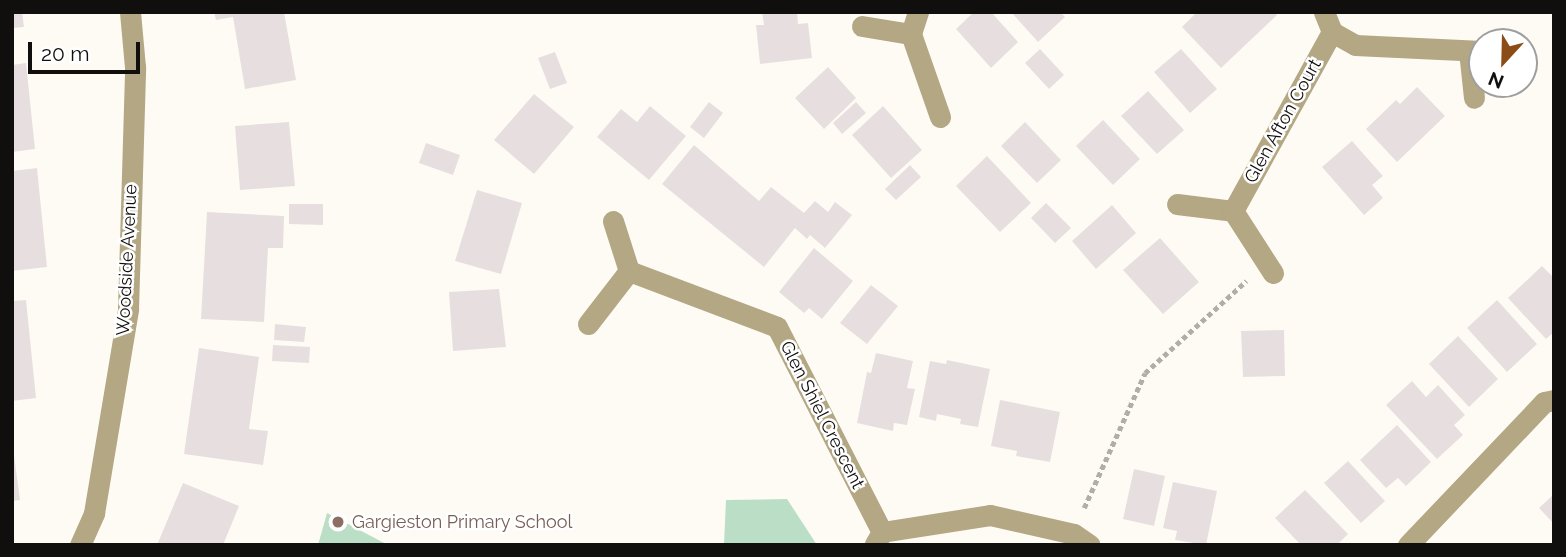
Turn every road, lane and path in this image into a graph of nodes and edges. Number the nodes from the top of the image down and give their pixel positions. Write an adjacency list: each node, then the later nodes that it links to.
1 (130, 12): 17 (street, Woodside Avenue)
2 (918, 12): 5 (street)
3 (1328, 22): 6 (street); 9 (street, Glen Afton Court)
4 (862, 26): 5 (street)
5 (911, 34): 7 (street)
6 (1468, 51)
7 (940, 117)
8 (1177, 204): 9 (street)
9 (1233, 211): 11 (street)
10 (613, 221): 12 (street)
11 (1268, 266): 16 (path)
12 (629, 271): 13 (street); 15 (street, Glen Shiel Crescent)
13 (588, 324)
14 (1554, 400): 18 (street)
15 (878, 538): 16 (street)
16 (1082, 539)
17 (80, 545)
18 (1408, 545)

